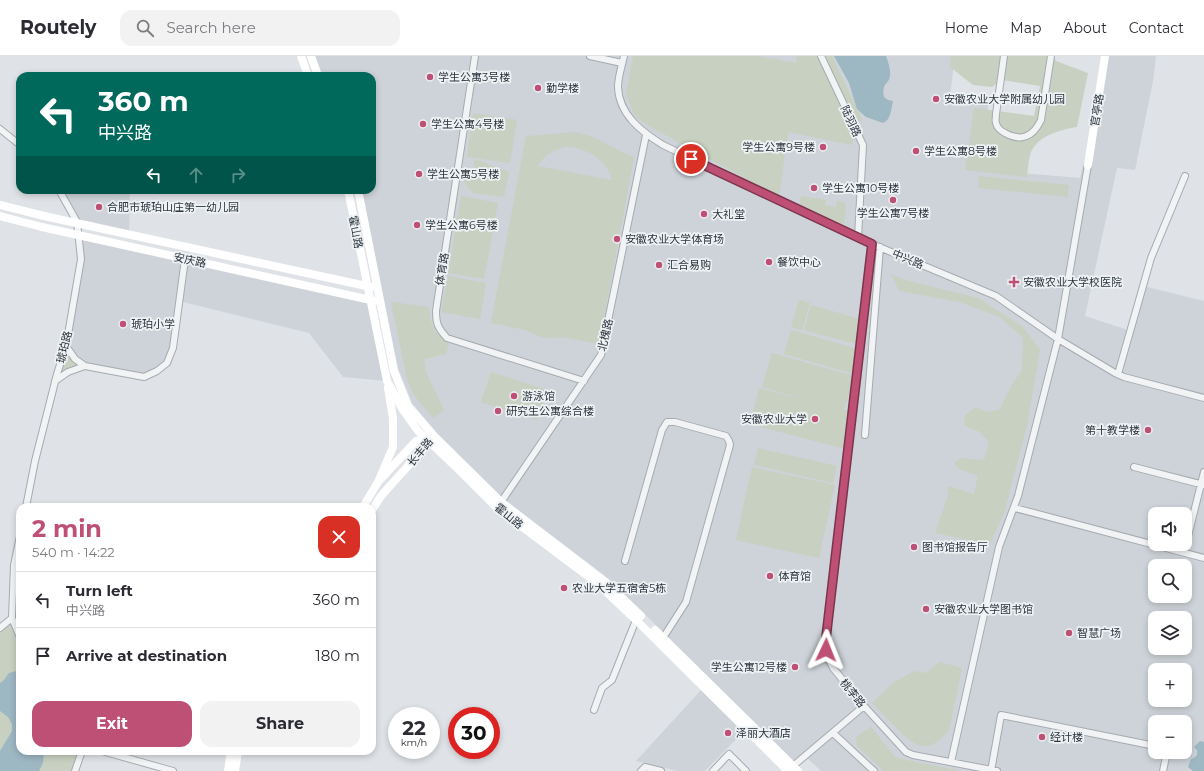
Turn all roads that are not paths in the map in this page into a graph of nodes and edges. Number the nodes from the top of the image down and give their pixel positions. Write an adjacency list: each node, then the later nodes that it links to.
1 (301, 56): 11 (main road)
2 (311, 56): 12 (main road)
3 (475, 56): 37 (street, 体育路)
4 (590, 56): 10 (street)
5 (624, 56): 10 (street, 中兴路)
6 (821, 56): 23 (street, 陆羽路)
7 (1004, 56): 8 (street)
8 (1051, 56)
9 (1105, 56): 16 (main road, 官亭路)
10 (622, 63): 14 (street, 中兴路)
11 (307, 72)
12 (317, 72)
13 (0, 129): 15 (street)
14 (646, 135): 23 (street, 中兴路); 37 (street, 北槐路)
15 (16, 142)
16 (1088, 164): 31 (street)
17 (1185, 176): 34 (street)
18 (61, 194): 32 (street, 琥珀路)
19 (349, 194): 27 (main road, 霍山路)
20 (359, 194): 28 (main road, 霍山路)
21 (0, 205): 27 (main road, 安庆路, bridge)
22 (0, 216): 26 (main road, 安庆路, bridge)
23 (858, 237): 24 (street, 中兴路)
24 (872, 244): 25 (street, 中兴路); 59 (street, 桃李路)
25 (880, 247): 31 (street, 中兴路); 39 (street)
26 (185, 259): 29 (main road, 安庆路); 33 (street)
27 (367, 286): 28 (main road, 安庆路); 29 (main road, 霍山路)
28 (378, 288): 30 (main road, 霍山路)
29 (370, 300): 30 (main road, 安庆路); 36 (main road, 霍山路)
30 (381, 303): 40 (main road, 霍山路)
31 (1058, 339): 34 (street, 中兴路); 49 (street)
32 (66, 346): 33 (street); 35 (street, 琥珀路)
33 (85, 366): 35 (street)
34 (1118, 374): 38 (street, 中兴路)
35 (55, 381): 45 (street, 琥珀路)
36 (387, 381): 40 (main road, 霍山路); 43 (main road)
37 (584, 381): 48 (street, 北槐路)
38 (1204, 398)
39 (865, 435)
40 (430, 439): 43 (main road, 长丰路); 47 (main road, 长丰路); 48 (main road, 霍山路)
41 (1134, 467): 44 (street)
42 (1204, 472): 44 (street)
43 (378, 482): 46 (main road, 长丰路)
44 (1202, 485): 50 (street)
45 (27, 503)
46 (365, 503)
47 (376, 504)
48 (499, 505): 55 (main road, 霍山路); 58 (main road, 霍山路)
49 (1014, 508): 50 (street); 68 (street)
50 (1184, 552): 52 (street)
51 (16, 555): 54 (street)
52 (1204, 558)
53 (625, 561): 58 (street)
54 (12, 618): 56 (street); 57 (street)
55 (636, 620): 60 (street); 69 (main road, 霍山路)
56 (0, 628)
57 (16, 628)
58 (663, 638): 69 (main road, 霍山路)
59 (864, 706): 61 (street); 68 (street, 桃李路)
60 (594, 710)
61 (833, 733): 69 (street); 78 (street)
62 (1148, 745): 79 (street)
63 (81, 755): 70 (street)
64 (116, 755): 71 (street)
65 (230, 755): 72 (main road)
66 (237, 755): 73 (main road)
67 (1166, 759): 80 (street)
68 (951, 762): 79 (street, 桃李路)
69 (793, 769)
70 (76, 771)
71 (173, 771)
72 (228, 771)
73 (235, 771)
74 (641, 771): 75 (street)
75 (661, 771)
76 (713, 771): 77 (street)
77 (746, 771)
78 (874, 771)
79 (993, 771)
80 (1164, 771)

